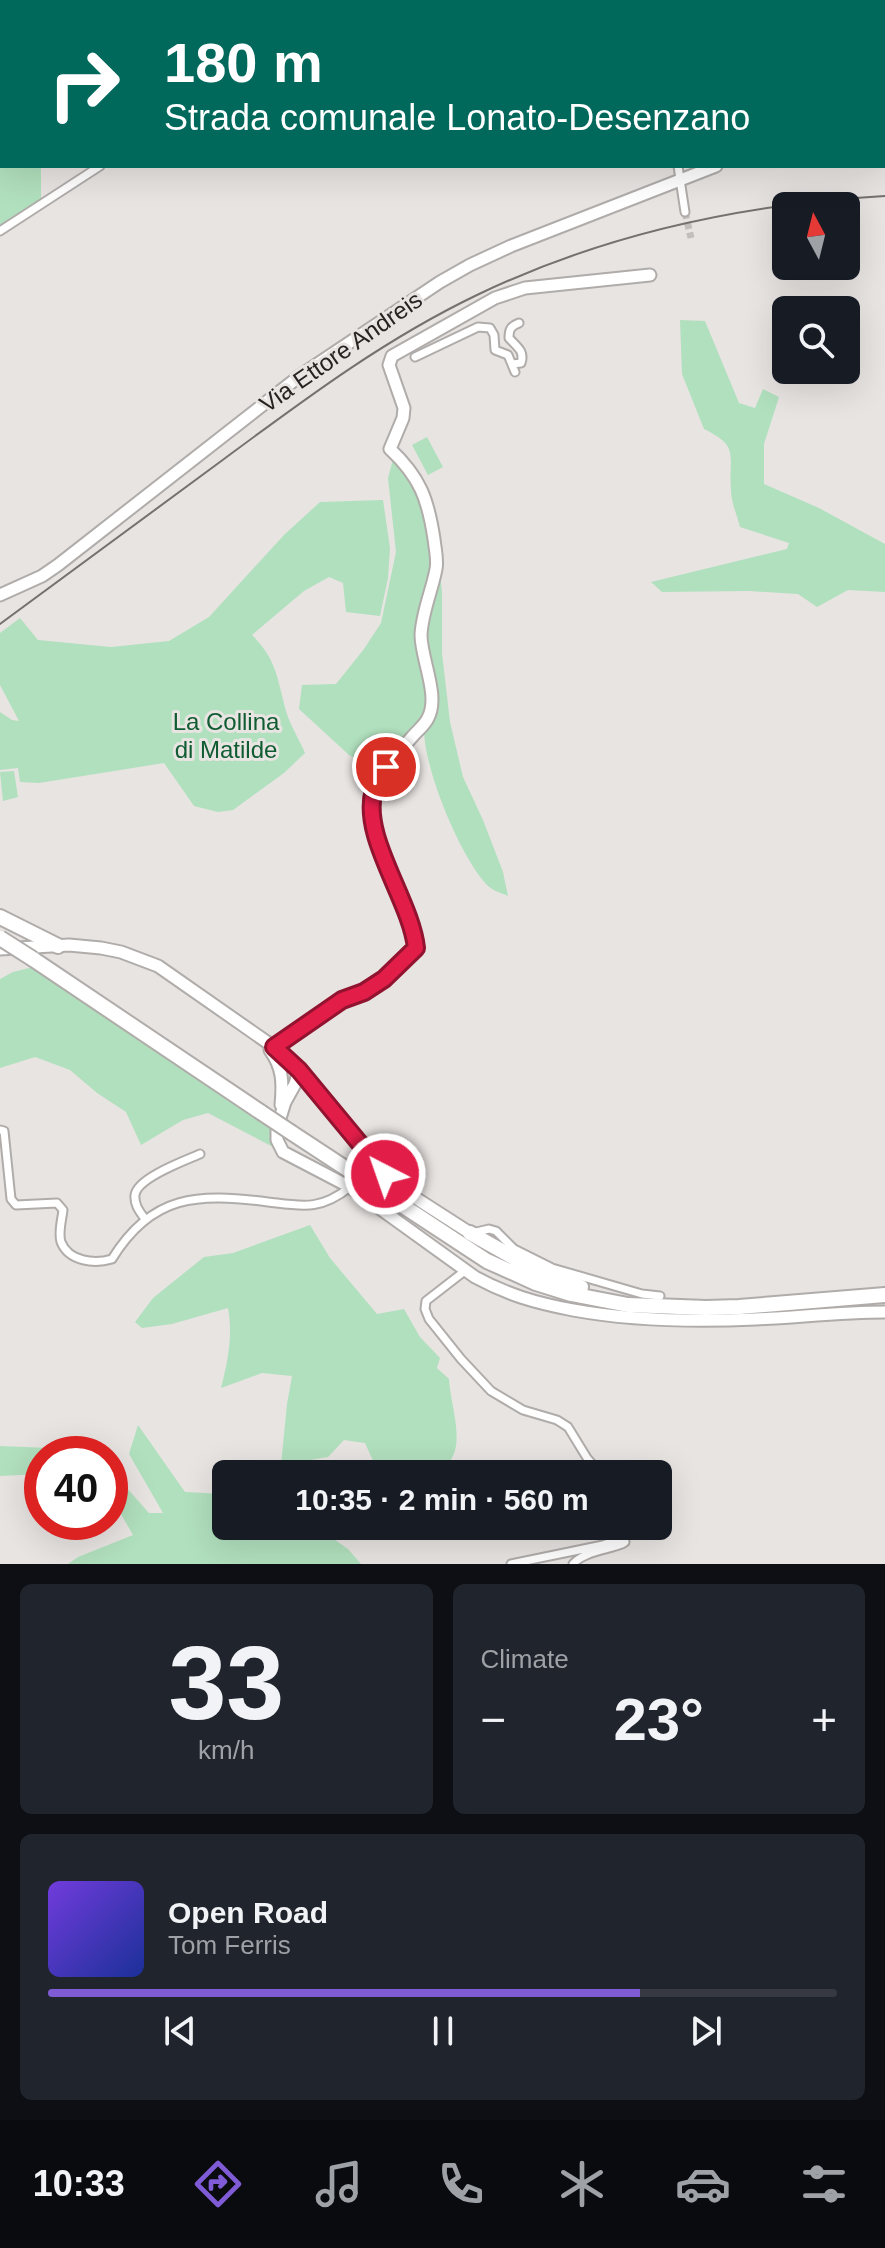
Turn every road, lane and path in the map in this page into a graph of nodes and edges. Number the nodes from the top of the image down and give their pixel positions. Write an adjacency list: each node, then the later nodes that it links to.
1 (97, 168): 6 (street)
2 (678, 168): 4 (street)
3 (710, 168): 4 (street, Via Ettore Andreis)
4 (680, 179): 5 (street); 10 (street, Via Ettore Andreis)
5 (685, 212)
6 (0, 231)
7 (650, 275): 16 (street)
8 (519, 323): 9 (street)
9 (415, 357)
10 (0, 595)
11 (0, 917): 13 (highway)
12 (0, 938): 30 (highway, bridge)
13 (58, 946): 14 (street); 15 (street)
14 (0, 949)
15 (260, 1039): 16 (street); 18 (street)
16 (274, 1047): 17 (street)
17 (299, 1070): 18 (street); 19 (street)
18 (287, 1087): 19 (street); 22 (street)
19 (313, 1088): 26 (street)
20 (0, 1130): 25 (street)
21 (200, 1154): 25 (street)
22 (336, 1179): 23 (street); 24 (street)
23 (350, 1187): 24 (street); 27 (street)
24 (331, 1198): 25 (street)
25 (145, 1219)
26 (470, 1233): 30 (highway)
27 (466, 1270): 33 (street); 34 (street)
28 (885, 1287): 32 (highway)
29 (885, 1295): 32 (highway)
30 (655, 1301): 32 (highway)
31 (885, 1301): 32 (highway)
32 (739, 1307)
33 (885, 1312)
34 (589, 1460)
35 (615, 1540): 37 (street)
36 (625, 1540): 38 (street)
37 (511, 1564)
38 (573, 1564)

